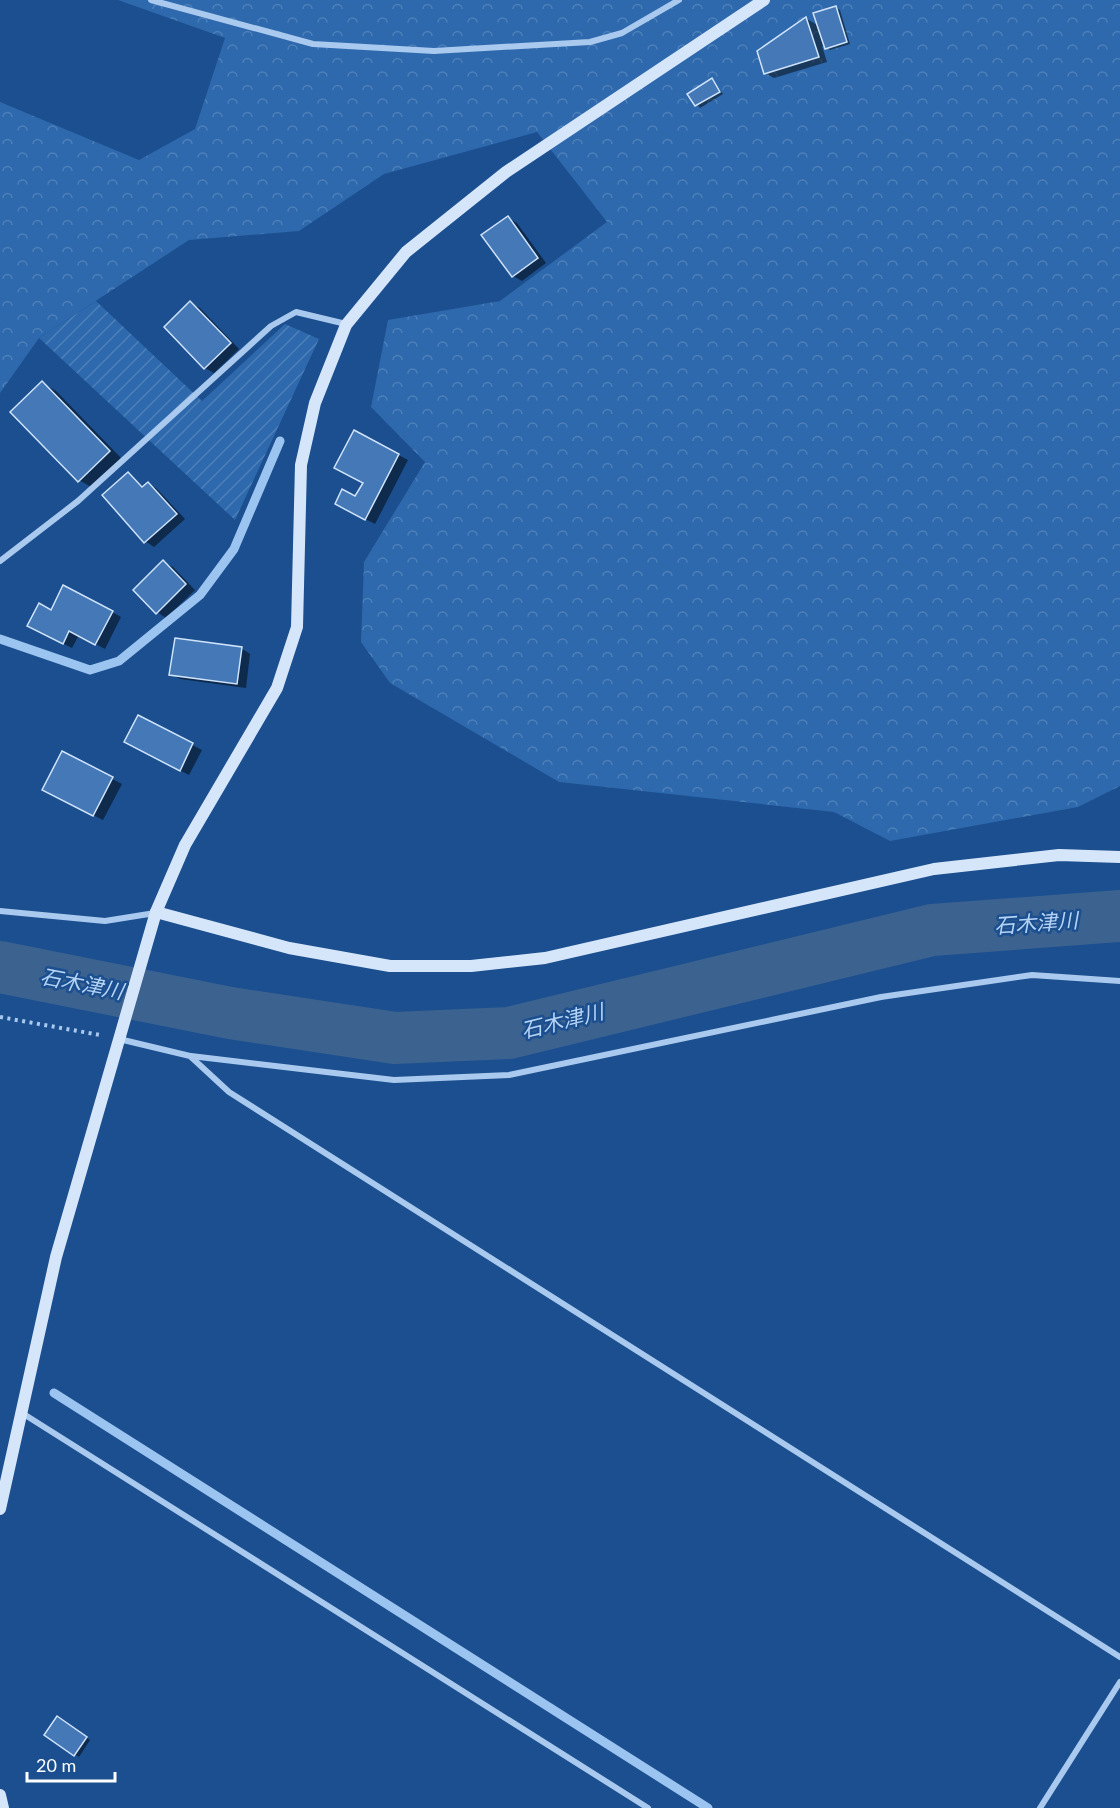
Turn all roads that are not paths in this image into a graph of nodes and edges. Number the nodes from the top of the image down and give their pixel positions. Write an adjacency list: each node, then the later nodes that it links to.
1 (151, 0): 2 (street)
2 (679, 0)
3 (763, 0): 4 (street)
4 (346, 324): 5 (street); 8 (street)
5 (0, 561)
6 (1120, 857): 8 (street)
7 (0, 911): 8 (street)
8 (156, 912): 10 (street)
9 (1120, 981): 11 (street)
10 (120, 1035): 11 (street); 12 (street)
11 (190, 1056): 14 (street)
12 (19, 1412): 13 (street); 18 (street)
13 (0, 1509)
14 (1120, 1657)
15 (1120, 1682): 19 (street)
16 (0, 1795): 17 (street)
17 (3, 1808)
18 (648, 1808)
19 (1040, 1808)

